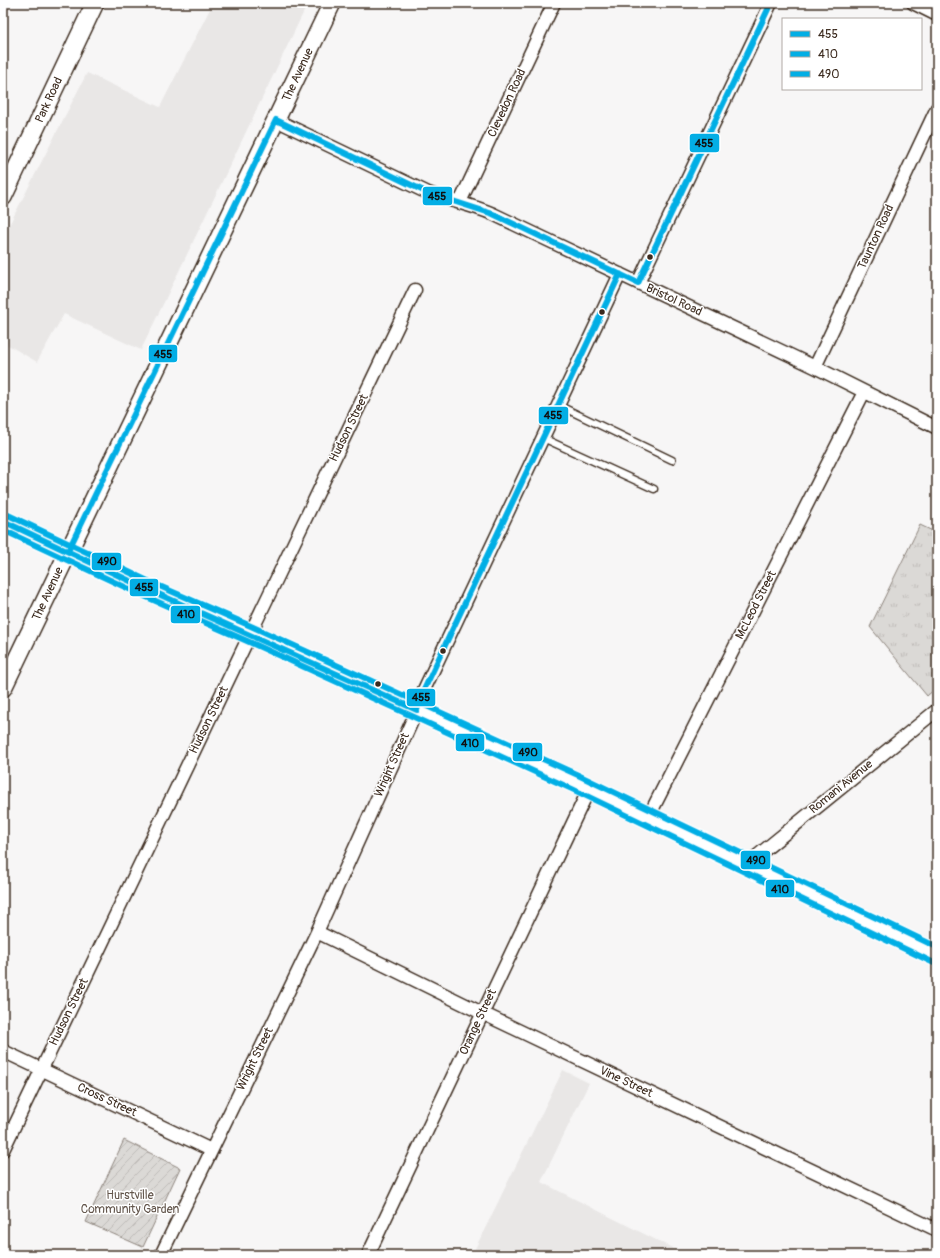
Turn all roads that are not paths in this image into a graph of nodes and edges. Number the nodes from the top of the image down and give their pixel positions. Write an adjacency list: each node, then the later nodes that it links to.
1 (95, 3): 9 (street, Park Road)
2 (332, 3): 8 (street, The Avenue)
3 (554, 3): 10 (street, Clevedon Road)
4 (772, 3): 12 (street)
5 (912, 3): 6 (street)
6 (937, 15)
7 (937, 108): 14 (street, Taunton Road)
8 (276, 120): 10 (street, Bristol Road); 22 (street, The Avenue)
9 (3, 197)
10 (460, 202): 11 (street, Bristol Road)
11 (620, 274): 12 (street, Bristol Road); 16 (street, Wright Street)
12 (638, 283): 14 (street, Bristol Road)
13 (415, 290): 23 (street, Hudson Street)
14 (815, 367): 15 (street, Bristol Road)
15 (864, 392): 17 (street, Bristol Road); 28 (street, McLeod Street)
16 (558, 405): 18 (street, Wright Street); 19 (lane)
17 (937, 428)
18 (542, 438): 20 (lane); 25 (street, Wright Street)
19 (672, 460)
20 (654, 489)
21 (3, 521): 22 (main road)
22 (68, 551): 23 (main road); 24 (street, The Avenue)
23 (250, 634): 25 (main road); 34 (street, Hudson Street)
24 (3, 688)
25 (417, 710): 27 (main road); 30 (street, Wright Street)
26 (937, 710): 29 (street, Romani Avenue)
27 (589, 789): 28 (main road); 32 (street, Orange Street)
28 (648, 818): 29 (main road)
29 (746, 864): 31 (main road)
30 (316, 932): 32 (street, Vine Street); 36 (street, Wright Street)
31 (937, 956)
32 (482, 1013): 37 (street, Vine Street); 39 (street, Orange Street)
33 (3, 1052): 34 (street, Cross Street)
34 (41, 1069): 35 (street, Hudson Street); 36 (street, Cross Street)
35 (3, 1150)
36 (211, 1150): 38 (street, Wright Street)
37 (937, 1230)
38 (161, 1255)
39 (368, 1255)

